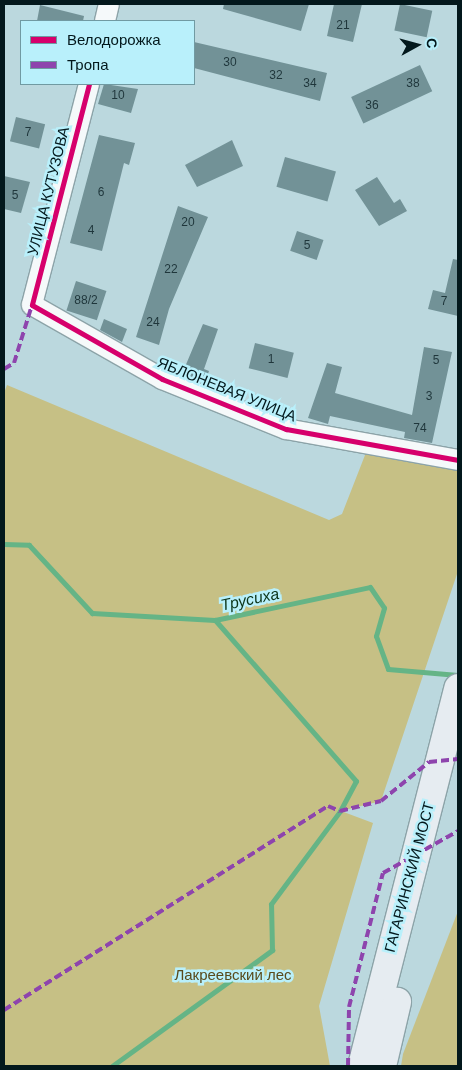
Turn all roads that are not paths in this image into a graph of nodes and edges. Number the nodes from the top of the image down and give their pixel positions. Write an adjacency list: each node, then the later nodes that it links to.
1 (109, 4): 2 (street)
2 (105, 20)
3 (89, 85): 4 (street, УЛИЦА КУТУЗОВА)
4 (32, 305): 5 (street, ЯБЛОНЕВАЯ УЛИЦА)
5 (458, 460)
6 (458, 688): 8 (main road, ГАГАРИНСКИЙ МОСТ)
7 (458, 757): 9 (main road, ГАГАРИНСКИЙ МОСТ)
8 (362, 1066)
9 (382, 1066)

